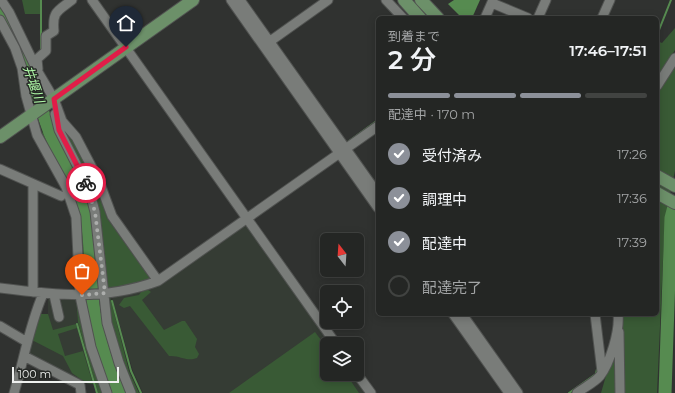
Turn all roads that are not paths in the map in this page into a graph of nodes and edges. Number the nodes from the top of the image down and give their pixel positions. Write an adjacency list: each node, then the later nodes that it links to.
1 (1, 0): 25 (street)
2 (72, 0): 25 (street)
3 (92, 0): 23 (street)
4 (193, 0): 23 (main road)
5 (231, 0): 31 (street)
6 (240, 0): 22 (street)
7 (328, 0): 22 (street)
8 (386, 0): 14 (street)
9 (404, 0): 15 (main road)
10 (421, 0): 16 (main road)
11 (546, 0): 19 (street)
12 (610, 0): 20 (street)
13 (492, 1): 17 (street); 18 (street)
14 (401, 16)
15 (418, 16)
16 (436, 16)
17 (486, 16)
18 (524, 16)
19 (539, 16)
20 (603, 16)
21 (0, 20): 28 (street)
22 (269, 42): 31 (street)
23 (126, 47): 27 (main road); 41 (street)
24 (675, 58): 26 (street)
25 (38, 72): 27 (street)
26 (659, 83)
27 (53, 100): 28 (main road); 42 (street); 46 (street)
28 (32, 114): 30 (main road); 48 (street)
29 (376, 127): 31 (street)
30 (0, 136)
31 (342, 151): 36 (street); 40 (street); 41 (street)
32 (0, 169): 34 (street)
33 (659, 177): 35 (main road)
34 (33, 184): 38 (street); 44 (street)
35 (675, 186)
36 (376, 192)
37 (659, 194): 39 (main road)
38 (61, 196)
39 (675, 203)
40 (376, 205)
41 (247, 217): 42 (street); 56 (street)
42 (158, 281): 46 (street)
43 (0, 288): 44 (street)
44 (32, 292): 45 (street)
45 (43, 294): 47 (street); 57 (street)
46 (104, 294): 48 (street); 64 (street)
47 (54, 295): 48 (street); 53 (street)
48 (81, 296): 63 (street)
49 (454, 316): 66 (street)
50 (463, 316): 67 (street)
51 (595, 316): 59 (street)
52 (618, 316): 54 (street)
53 (59, 317)
54 (619, 325): 59 (street); 69 (street)
55 (0, 326): 57 (street)
56 (331, 337)
57 (27, 342): 58 (street)
58 (24, 356): 61 (street); 62 (street)
59 (602, 372): 68 (street)
60 (362, 381): 65 (street)
61 (14, 393)
62 (81, 393)
63 (107, 393)
64 (132, 393)
65 (371, 393)
66 (509, 393)
67 (518, 393)
68 (576, 393)
69 (620, 393)

